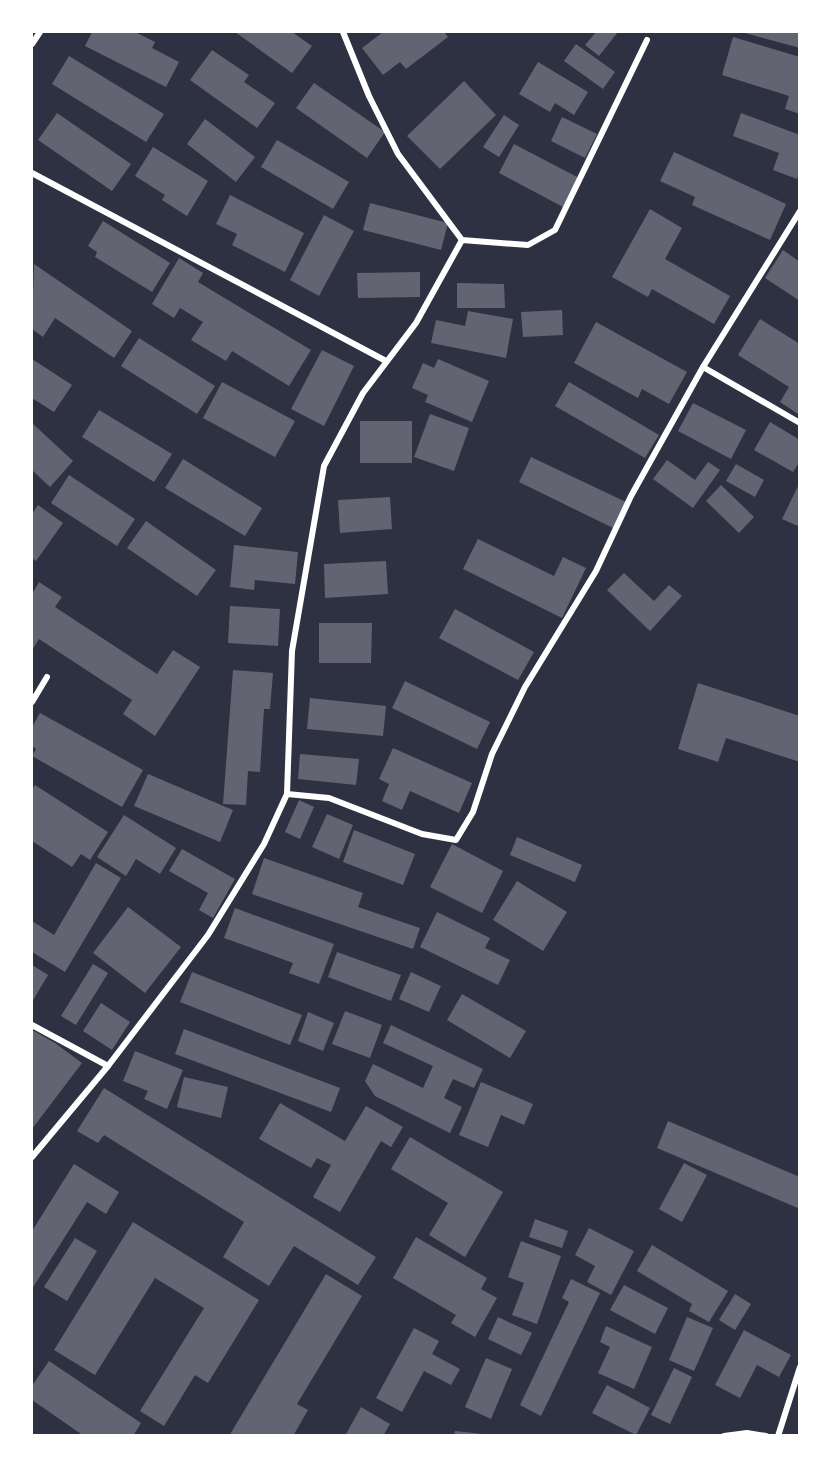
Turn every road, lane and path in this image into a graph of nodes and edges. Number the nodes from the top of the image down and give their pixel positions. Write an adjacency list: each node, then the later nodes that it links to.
1 (40, 32): 4 (street)
2 (343, 32): 7 (street)
3 (647, 40): 7 (street)
4 (32, 44)
5 (32, 174): 8 (street)
6 (800, 211): 9 (street)
7 (462, 240): 8 (street)
8 (386, 361): 13 (street)
9 (703, 367): 10 (street); 13 (street)
10 (800, 423)
11 (47, 678): 12 (street)
12 (32, 702)
13 (287, 795): 15 (street)
14 (32, 1025): 15 (street)
15 (108, 1066): 16 (street)
16 (32, 1157)
17 (800, 1367): 20 (street)
18 (724, 1436): 19 (street)
19 (766, 1436)
20 (778, 1436)

